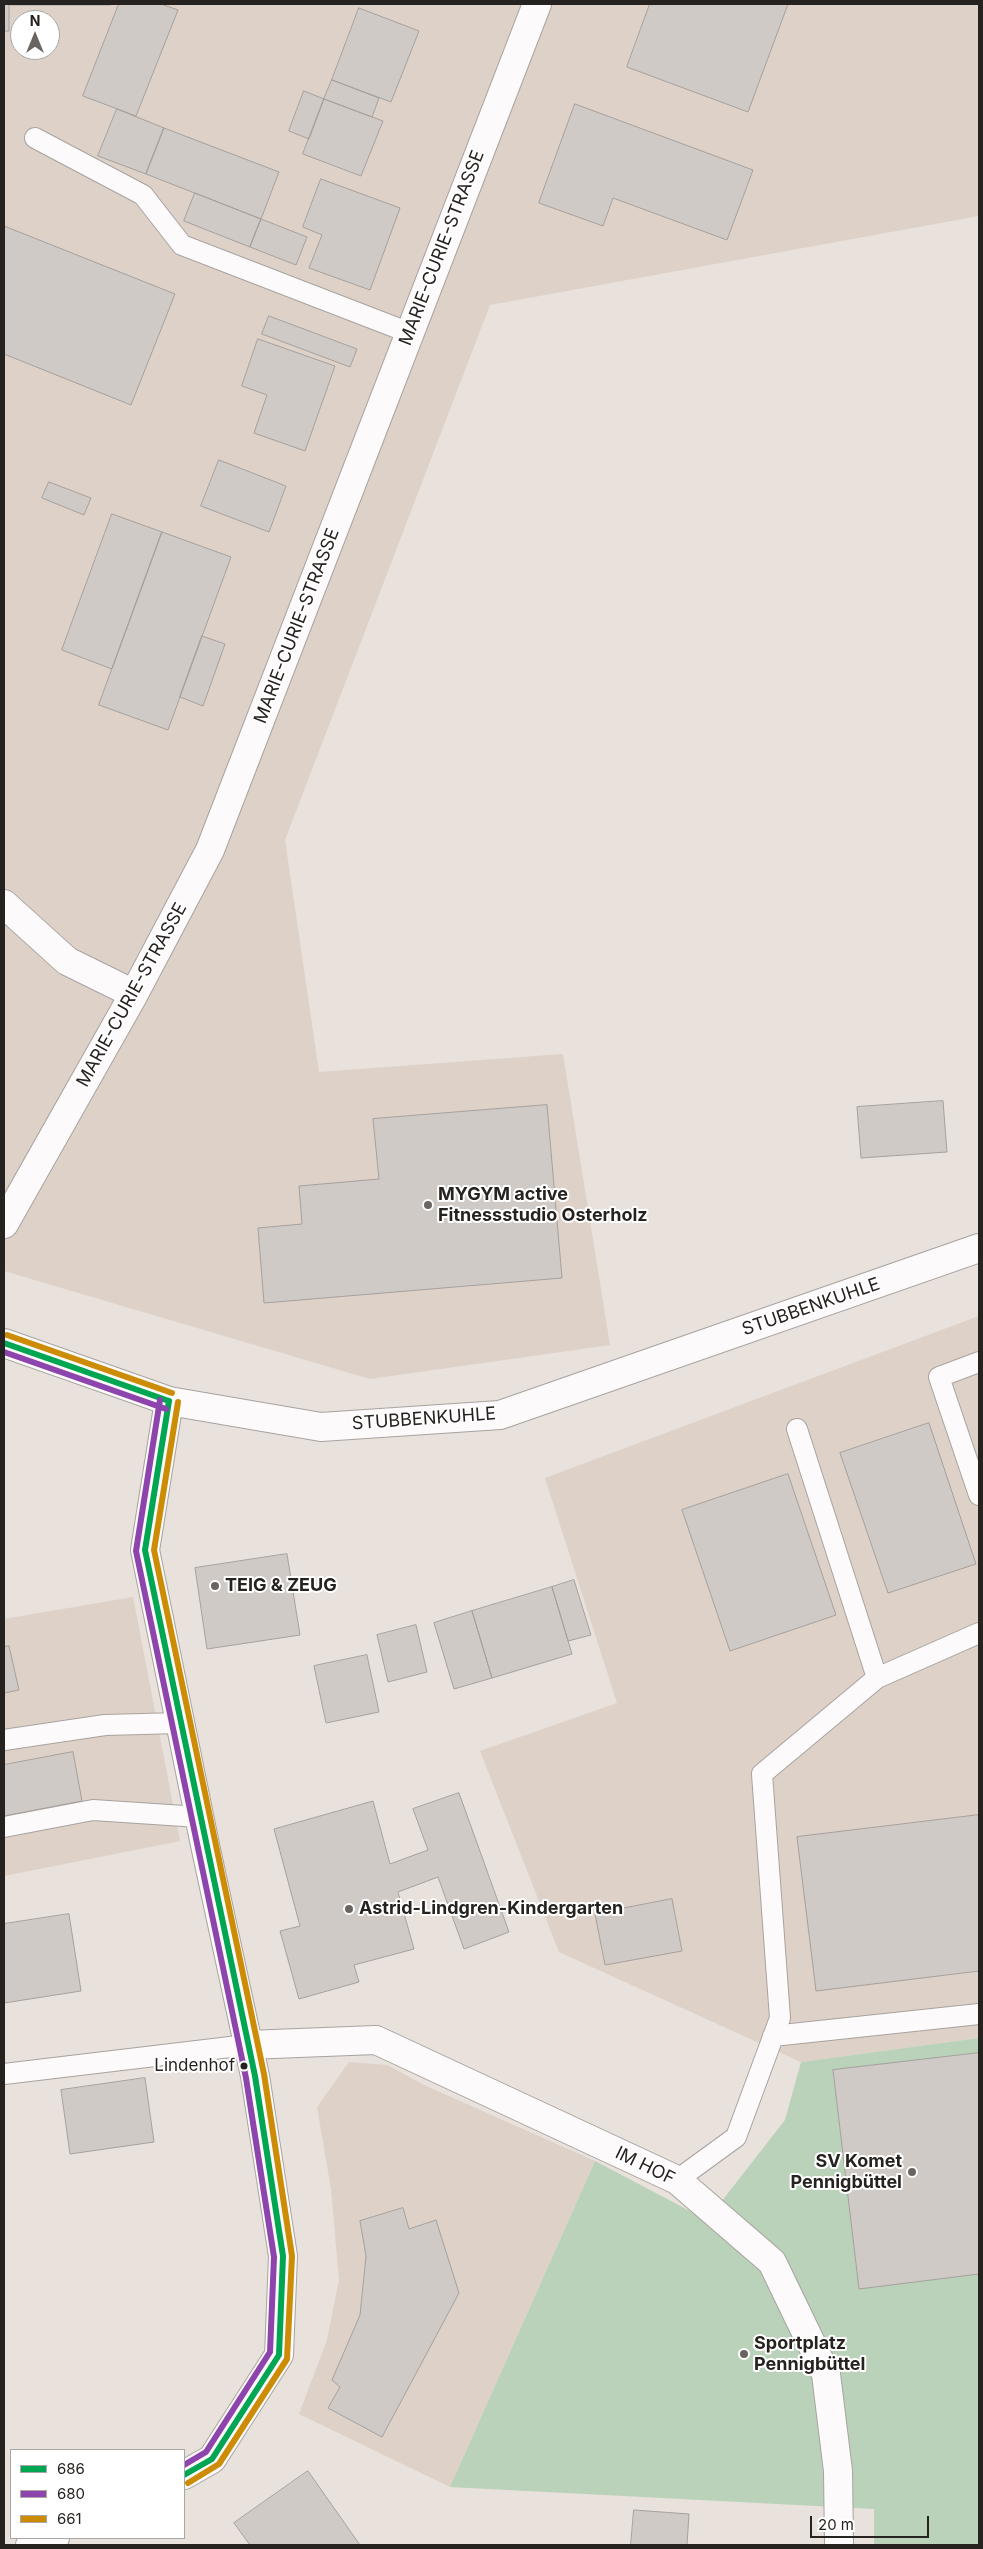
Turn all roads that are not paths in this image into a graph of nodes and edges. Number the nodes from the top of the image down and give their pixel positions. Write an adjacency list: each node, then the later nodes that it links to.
1 (537, 4): 3 (street, MARIE-CURIE-STRASSE)
2 (34, 138): 3 (lane)
3 (410, 333): 5 (street, MARIE-CURIE-STRASSE)
4 (4, 904): 5 (street)
5 (134, 994): 6 (street, MARIE-CURIE-STRASSE)
6 (4, 1224)
7 (979, 1248): 10 (street, STUBBENKUHLE)
8 (4, 1344): 10 (street, STUBBENKUHLE)
9 (979, 1362): 12 (lane)
10 (169, 1401): 15 (street)
11 (797, 1429): 14 (lane)
12 (979, 1495)
13 (979, 1633): 14 (lane)
14 (877, 1678): 20 (lane)
15 (180, 1723): 16 (lane); 17 (street)
16 (4, 1740)
17 (199, 1817): 18 (lane); 21 (street)
18 (4, 1827)
19 (979, 2014): 20 (lane)
20 (773, 2036): 23 (lane)
21 (247, 2045): 22 (lane); 23 (street, IM HOF); 24 (street)
22 (4, 2074)
23 (677, 2180): 27 (street, IM HOF)
24 (185, 2474)
25 (51, 2539): 26 (street)
26 (30, 2545)
27 (839, 2545)

